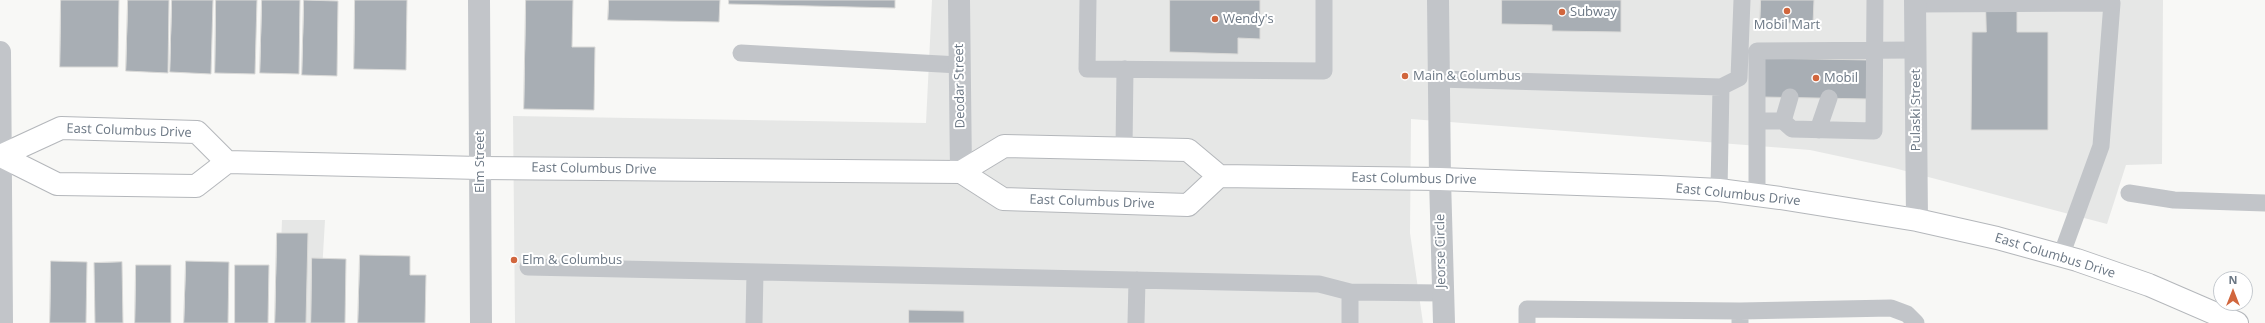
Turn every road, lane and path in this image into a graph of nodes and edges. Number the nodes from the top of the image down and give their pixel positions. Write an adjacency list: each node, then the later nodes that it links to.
1 (479, 0): 25 (street, Elm Street)
2 (959, 0): 13 (street, Deodar Street)
3 (1088, 0): 14 (lane)
4 (1324, 0): 14 (lane)
5 (1438, 0): 15 (street, Jeorse Circle)
6 (1742, 0): 16 (lane)
7 (1875, 0): 10 (lane)
8 (1915, 2): 9 (street, Pulaski Street); 34 (lane)
9 (1916, 50): 10 (lane); 33 (street, Pulaski Street)
10 (1876, 51): 19 (lane); 21 (lane)
11 (0, 52): 23 (street)
12 (741, 53): 13 (lane)
13 (959, 65): 26 (street, Deodar Street)
14 (1125, 69): 22 (lane)
15 (1438, 79): 16 (lane); 28 (street, Jeorse Circle)
16 (1721, 87): 29 (lane)
17 (1790, 97): 20 (lane)
18 (1828, 98): 21 (lane)
19 (1757, 121): 20 (lane); 31 (lane)
20 (1783, 121): 21 (lane)
21 (1818, 130)
22 (1124, 149): 26 (main road); 27 (main road)
23 (1, 156): 24 (main road); 24 (main road, East Columbus Drive); 41 (street)
24 (227, 162): 25 (main road, East Columbus Drive)
25 (480, 168): 26 (main road, East Columbus Drive); 42 (street, Elm Street)
26 (961, 172): 27 (main road, East Columbus Drive)
27 (1219, 176): 28 (main road, East Columbus Drive)
28 (1440, 179): 29 (main road, East Columbus Drive); 39 (street, Jeorse Circle)
29 (1719, 190): 31 (main road, East Columbus Drive)
30 (2130, 193): 32 (lane)
31 (1757, 195): 33 (main road, East Columbus Drive)
32 (2265, 203)
33 (1917, 220): 34 (main road, East Columbus Drive)
34 (2061, 256): 49 (main road, East Columbus Drive)
35 (528, 267): 36 (lane)
36 (755, 272): 37 (lane); 43 (lane)
37 (1137, 280): 38 (lane); 44 (lane)
38 (1350, 292): 39 (lane); 45 (lane)
39 (1442, 293): 46 (street, Jeorse Circle)
40 (1740, 317): 47 (lane); 48 (lane)
41 (2, 323)
42 (481, 323)
43 (754, 323)
44 (1136, 323)
45 (1350, 323)
46 (1444, 323)
47 (1527, 323)
48 (1916, 323)
49 (2238, 323)

